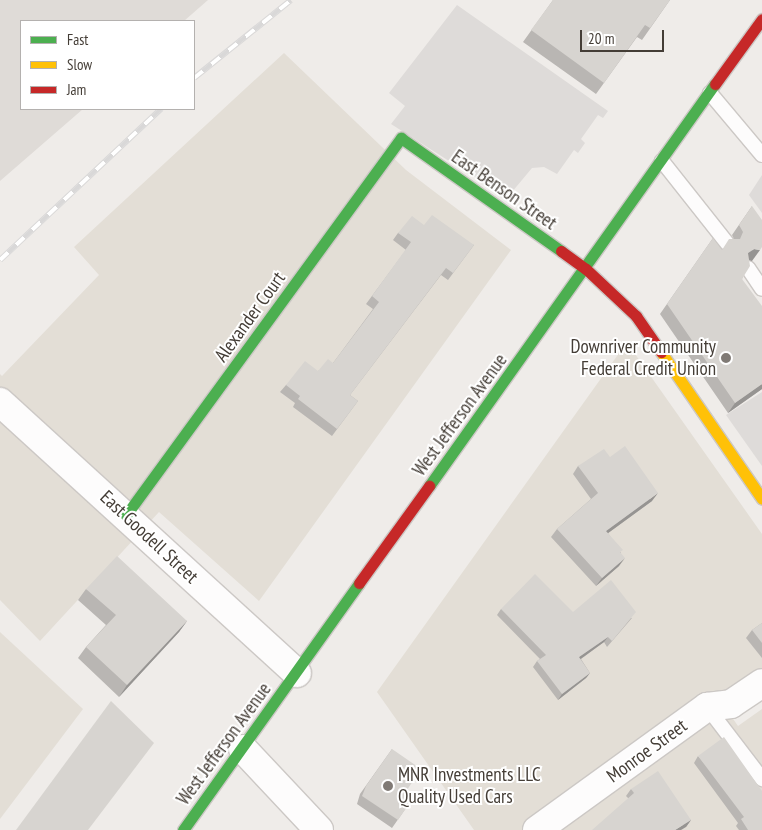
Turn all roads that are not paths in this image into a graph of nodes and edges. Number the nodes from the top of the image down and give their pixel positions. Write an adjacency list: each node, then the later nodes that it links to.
1 (762, 19): 2 (main road, West Jefferson Avenue)
2 (710, 92): 4 (lane); 5 (main road, West Jefferson Avenue)
3 (401, 138): 8 (main road, East Benson Street); 12 (main road, Alexander Court)
4 (762, 155)
5 (662, 161): 6 (lane); 8 (main road, West Jefferson Avenue)
6 (726, 242)
7 (748, 268): 9 (lane)
8 (586, 269): 11 (main road, East Benson Street); 13 (main road, West Jefferson Avenue)
9 (762, 289)
10 (0, 402): 12 (street, East Goodell Street)
11 (762, 499)
12 (126, 515): 13 (street, East Goodell Street)
13 (297, 673): 16 (main road, West Jefferson Avenue)
14 (762, 683): 15 (street, Monroe Street)
15 (707, 707): 17 (lane); 20 (street, Monroe Street)
16 (243, 749): 18 (main road, West Jefferson Avenue); 19 (street)
17 (762, 779)
18 (183, 830)
19 (319, 830)
20 (537, 830)

